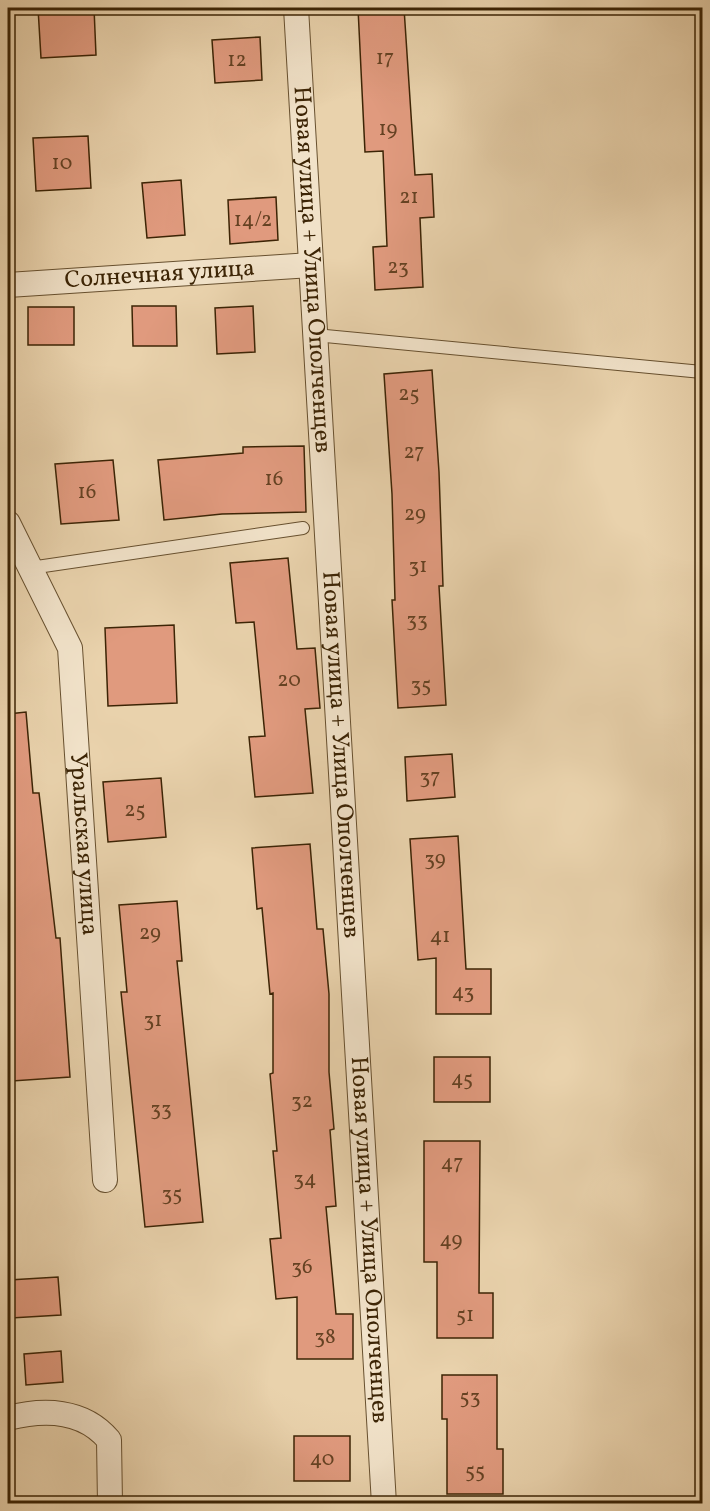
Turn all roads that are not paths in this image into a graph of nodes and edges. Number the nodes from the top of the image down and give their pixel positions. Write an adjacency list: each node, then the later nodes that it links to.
1 (296, 8): 2 (street, Новая улица + Улица Ополченцев)
2 (311, 266): 3 (street, Солнечная улица); 4 (street, Новая улица + Улица Ополченцев)
3 (8, 285)
4 (315, 335): 5 (lane); 12 (street, Новая улица + Улица Ополченцев)
5 (702, 372)
6 (8, 523): 8 (street, Уральская улица)
7 (303, 528): 8 (lane)
8 (30, 568): 9 (street, Уральская улица)
9 (105, 1180)
10 (8, 1418): 11 (street)
11 (110, 1503)
12 (384, 1503)

